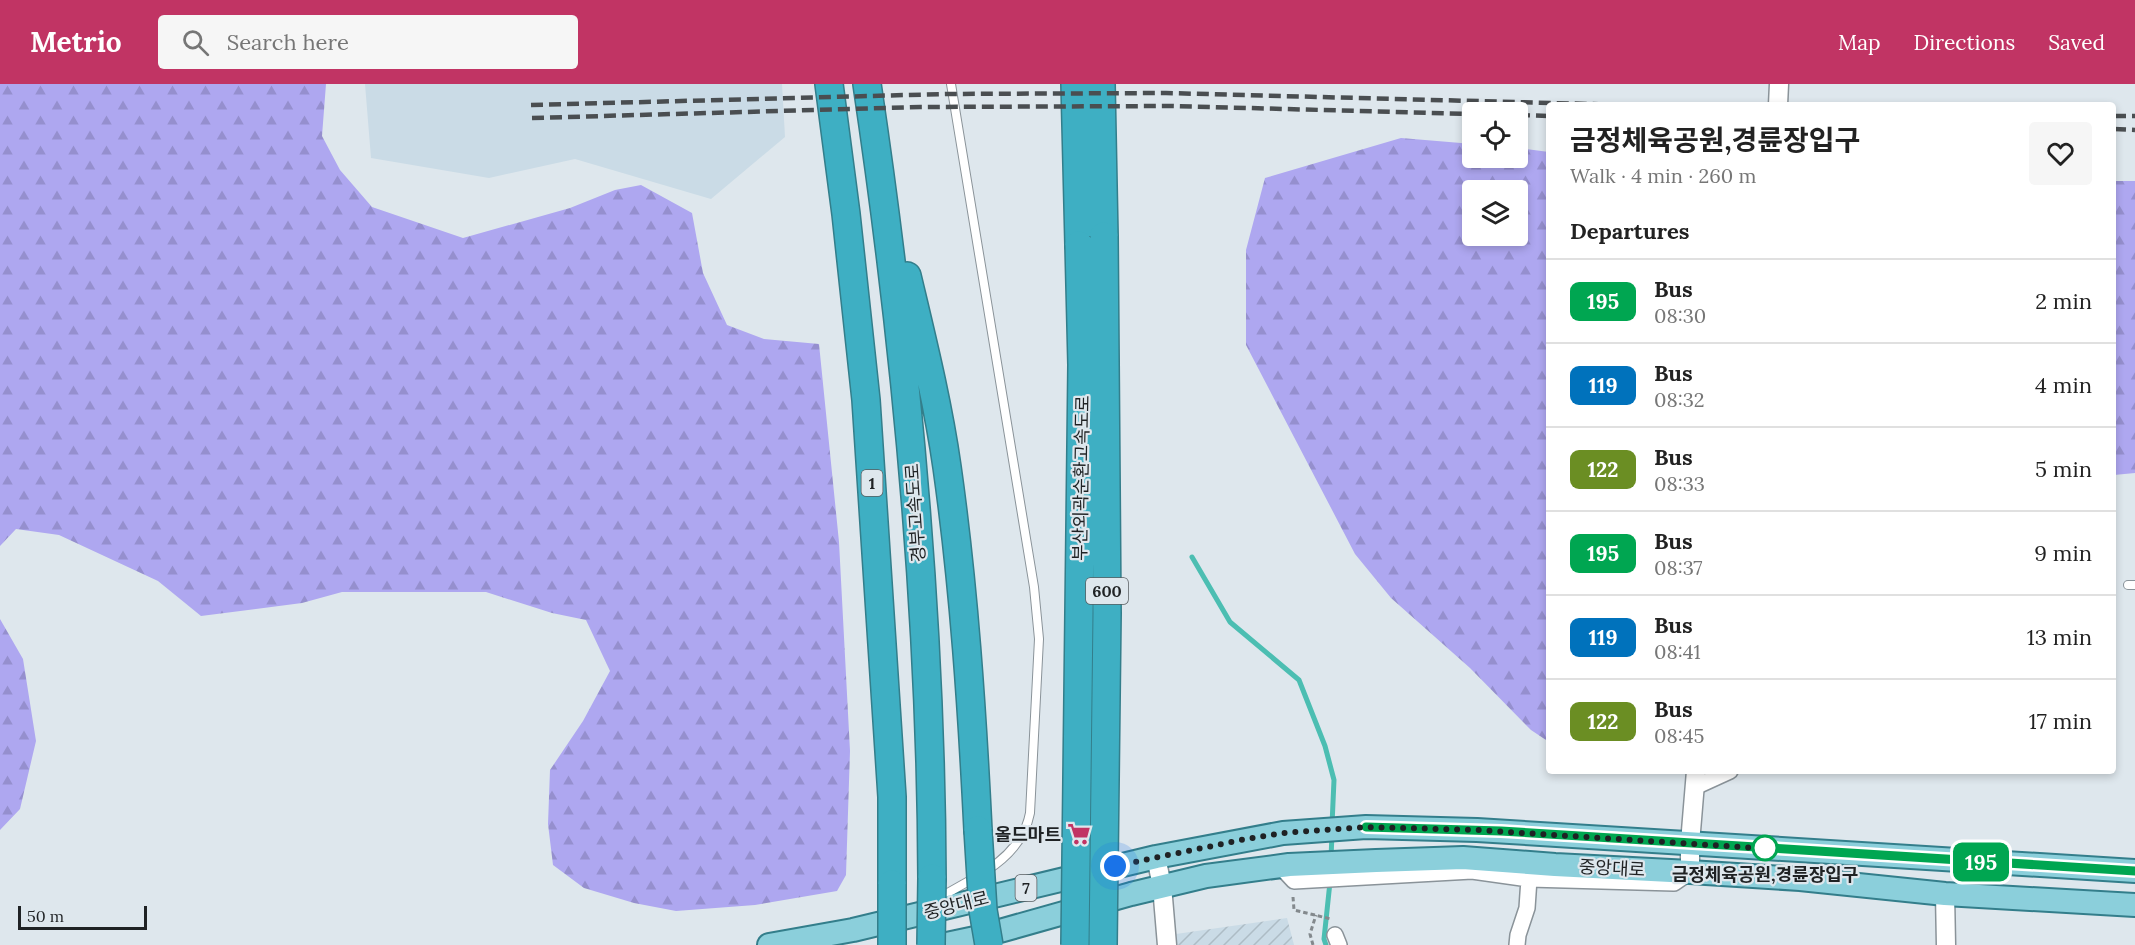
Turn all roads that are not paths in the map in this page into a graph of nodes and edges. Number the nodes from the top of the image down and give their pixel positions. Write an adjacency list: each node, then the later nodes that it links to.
1 (828, 84): 24 (highway, 1, bridge)
2 (867, 84): 8 (highway, 경부고속도로)
3 (951, 84): 22 (lane)
4 (1075, 84): 9 (highway, 부산외곽순환고속도로 / 600)
5 (1101, 84): 9 (highway, 부산외곽순환고속도로 / 600)
6 (1779, 84): 7 (street)
7 (1778, 102)
8 (875, 141): 25 (highway, 경부고속도로, bridge); 27 (highway, bridge)
9 (1091, 241): 21 (highway, 부산외곽순환고속도로 / 600, bridge); 28 (highway, 부산외곽순환고속도로 / 600, bridge)
10 (1717, 774): 11 (street)
11 (1696, 779): 12 (street)
12 (1690, 843): 13 (main road, 중앙대로 / 7); 14 (main road, 중앙대로 / 7); 15 (street)
13 (1156, 856): 18 (street); 22 (main road, 중앙대로 / 7)
14 (2135, 871)
15 (1690, 872): 16 (main road, 중앙대로 / 7); 17 (street); 19 (main road, 중앙대로 / 7)
16 (1293, 873): 17 (street); 18 (main road, 중앙대로 / 7)
17 (1529, 879): 32 (street)
18 (1162, 886): 26 (main road, 중앙대로 / 7); 31 (street)
19 (1945, 894): 20 (main road, 중앙대로 / 7); 33 (street)
20 (2135, 905)
21 (1103, 908): 29 (highway, 부산외곽순환고속도로 / 600, bridge); 30 (highway, bridge)
22 (903, 918): 23 (main road, 중앙대로 / 7)
23 (769, 945)
24 (892, 945)
25 (932, 945)
26 (942, 945)
27 (988, 945)
28 (1075, 945)
29 (1103, 945)
30 (1108, 945)
31 (1167, 945)
32 (1517, 945)
33 (1946, 945)

